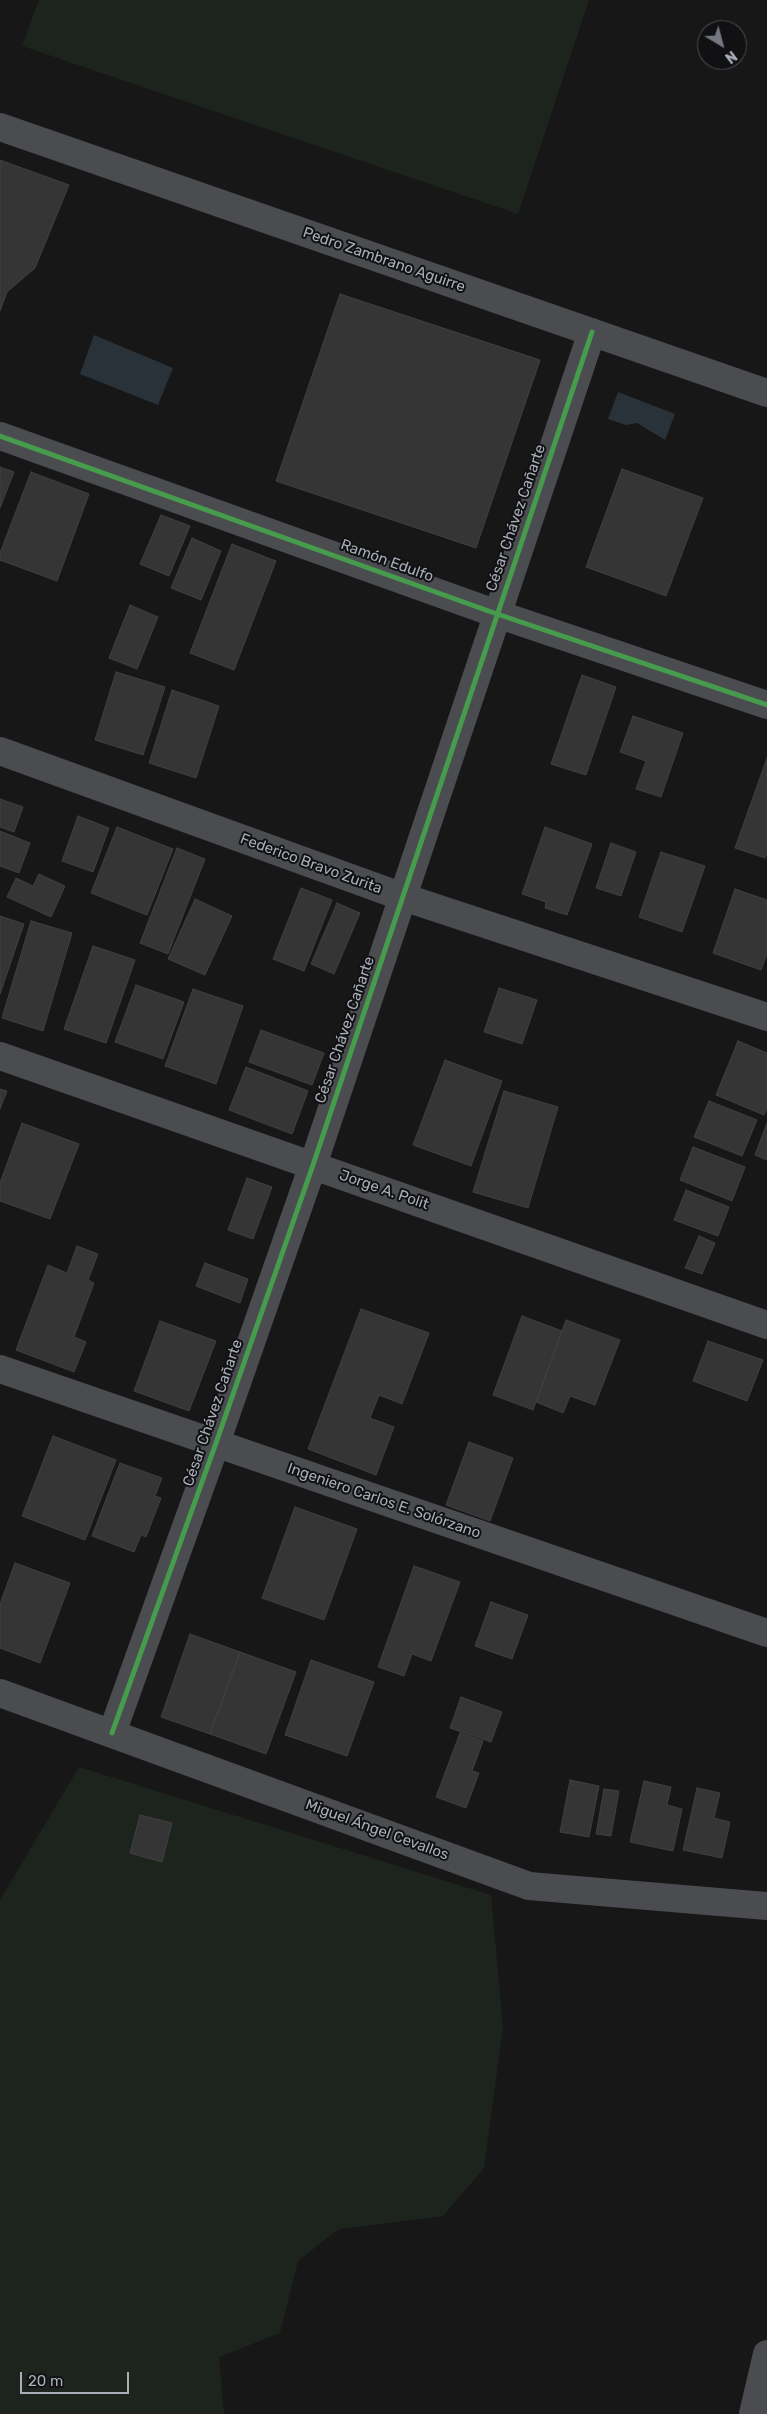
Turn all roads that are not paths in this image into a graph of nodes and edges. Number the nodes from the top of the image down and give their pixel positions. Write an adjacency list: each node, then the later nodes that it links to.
1 (0, 127): 2 (street, Pedro Zambrano Aguirre)
2 (592, 332): 3 (street, Pedro Zambrano Aguirre); 5 (street, César Chávez Cañarte)
3 (767, 393)
4 (0, 436): 5 (street, Ramón Edulfo)
5 (497, 614): 6 (street, Ramón Edulfo); 8 (street, César Chávez Cañarte)
6 (767, 705)
7 (0, 751): 8 (street, Federico Bravo Zurita)
8 (403, 897): 9 (street, Federico Bravo Zurita); 11 (street, César Chávez Cañarte)
9 (767, 1017)
10 (0, 1056): 11 (street, Jorge A. Polit)
11 (313, 1165): 12 (street, Jorge A. Polit); 14 (street, César Chávez Cañarte)
12 (767, 1325)
13 (0, 1369): 14 (street, Ingeniero Carlos E. Solórzano)
14 (216, 1443): 15 (street, Ingeniero Carlos E. Solórzano); 17 (street, César Chávez Cañarte)
15 (767, 1633)
16 (0, 1693): 17 (street, Miguel Ángel Cevallos)
17 (112, 1733): 18 (street, Miguel Ángel Cevallos)
18 (767, 1906)
19 (767, 2354): 20 (street)
20 (752, 2414)

